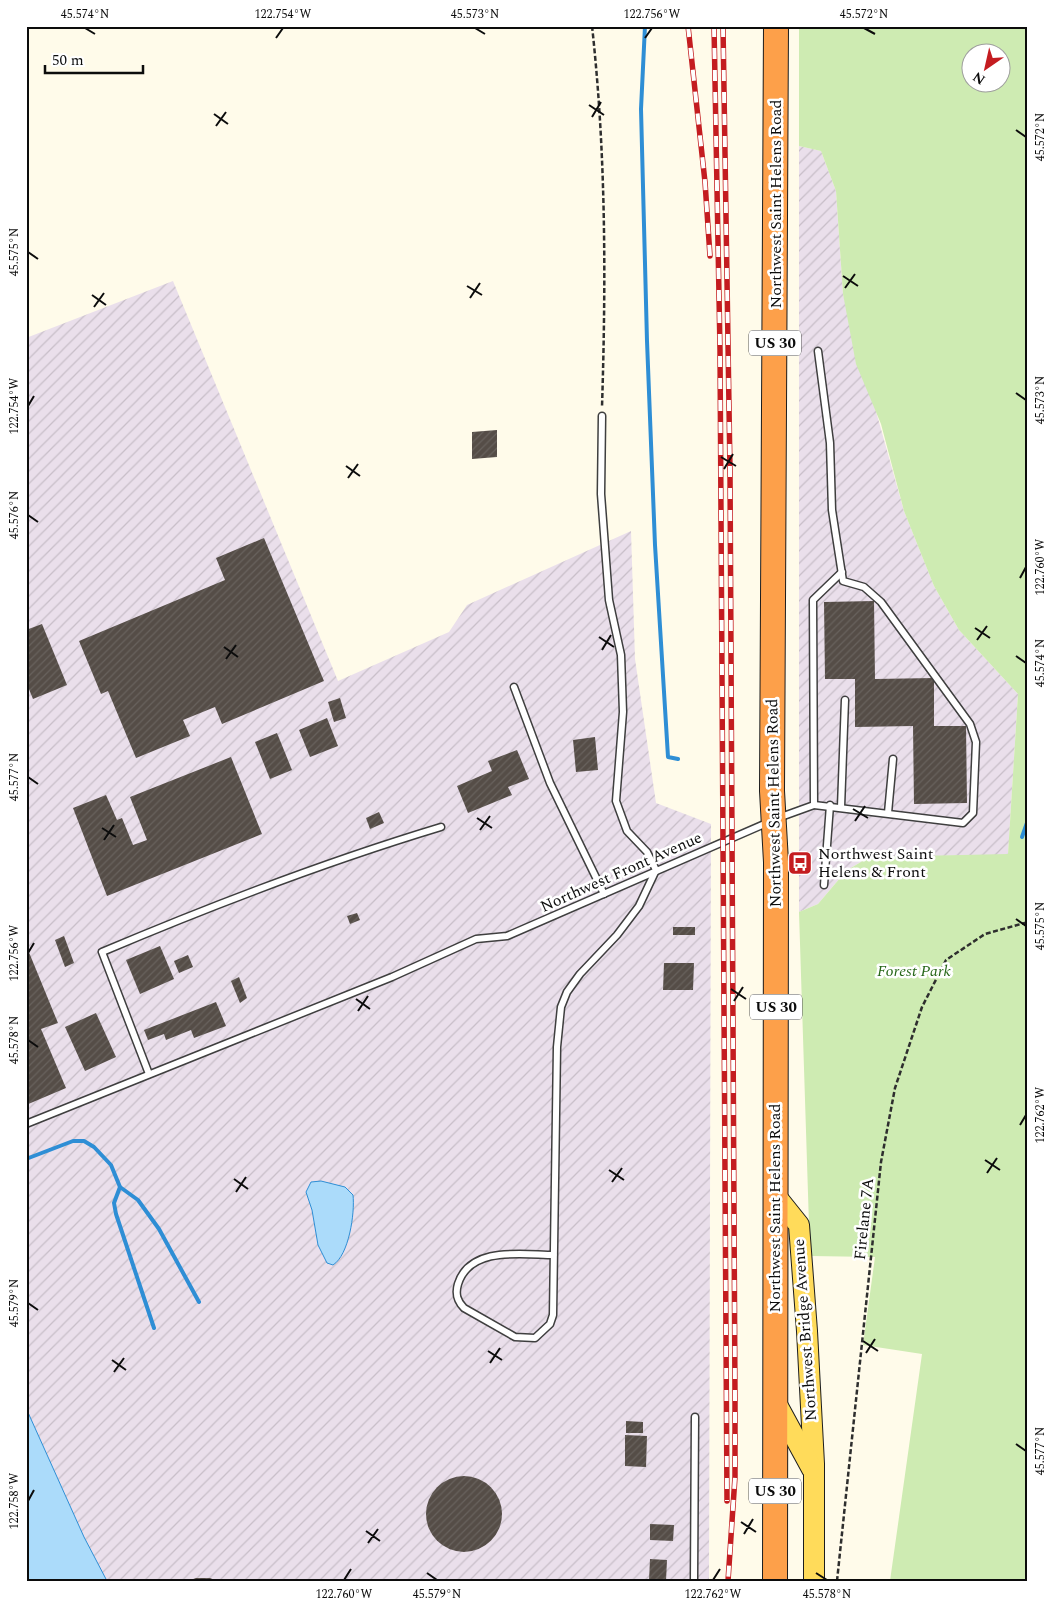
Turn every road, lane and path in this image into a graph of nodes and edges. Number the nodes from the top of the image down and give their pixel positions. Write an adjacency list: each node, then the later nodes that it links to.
1 (592, 26): 4 (path)
2 (776, 26): 13 (highway, Northwest Saint Helens Road / US 30)
3 (818, 351): 5 (lane)
4 (602, 416): 15 (lane)
5 (842, 572): 9 (lane); 12 (lane)
6 (514, 687): 17 (lane)
7 (845, 700): 11 (lane)
8 (893, 759): 12 (lane)
9 (814, 805): 10 (lane); 13 (lane, Northwest Front Avenue)
10 (830, 806): 11 (lane); 16 (lane)
11 (841, 807): 12 (lane)
12 (888, 814)
13 (774, 820): 15 (lane, Northwest Front Avenue); 21 (highway, Northwest Saint Helens Road / US 30)
14 (441, 828): 19 (lane)
15 (656, 870): 17 (lane, Northwest Front Avenue); 22 (lane)
16 (824, 885)
17 (604, 894): 19 (lane, Northwest Front Avenue)
18 (1028, 922): 29 (path, Firelane 7A)
19 (149, 1074): 20 (lane, Northwest Front Avenue)
20 (26, 1124)
21 (776, 1195): 23 (highway, Northwest Saint Helens Road / US 30); 25 (main road, Northwest Bridge Avenue)
22 (554, 1255): 22 (lane)
23 (775, 1401): 25 (main road, Northwest Bridge Avenue); 27 (highway, Northwest Saint Helens Road / US 30)
24 (696, 1417): 26 (lane)
25 (814, 1474): 28 (main road, Northwest Bridge Avenue)
26 (694, 1581)
27 (775, 1581)
28 (814, 1581)
29 (837, 1581)

